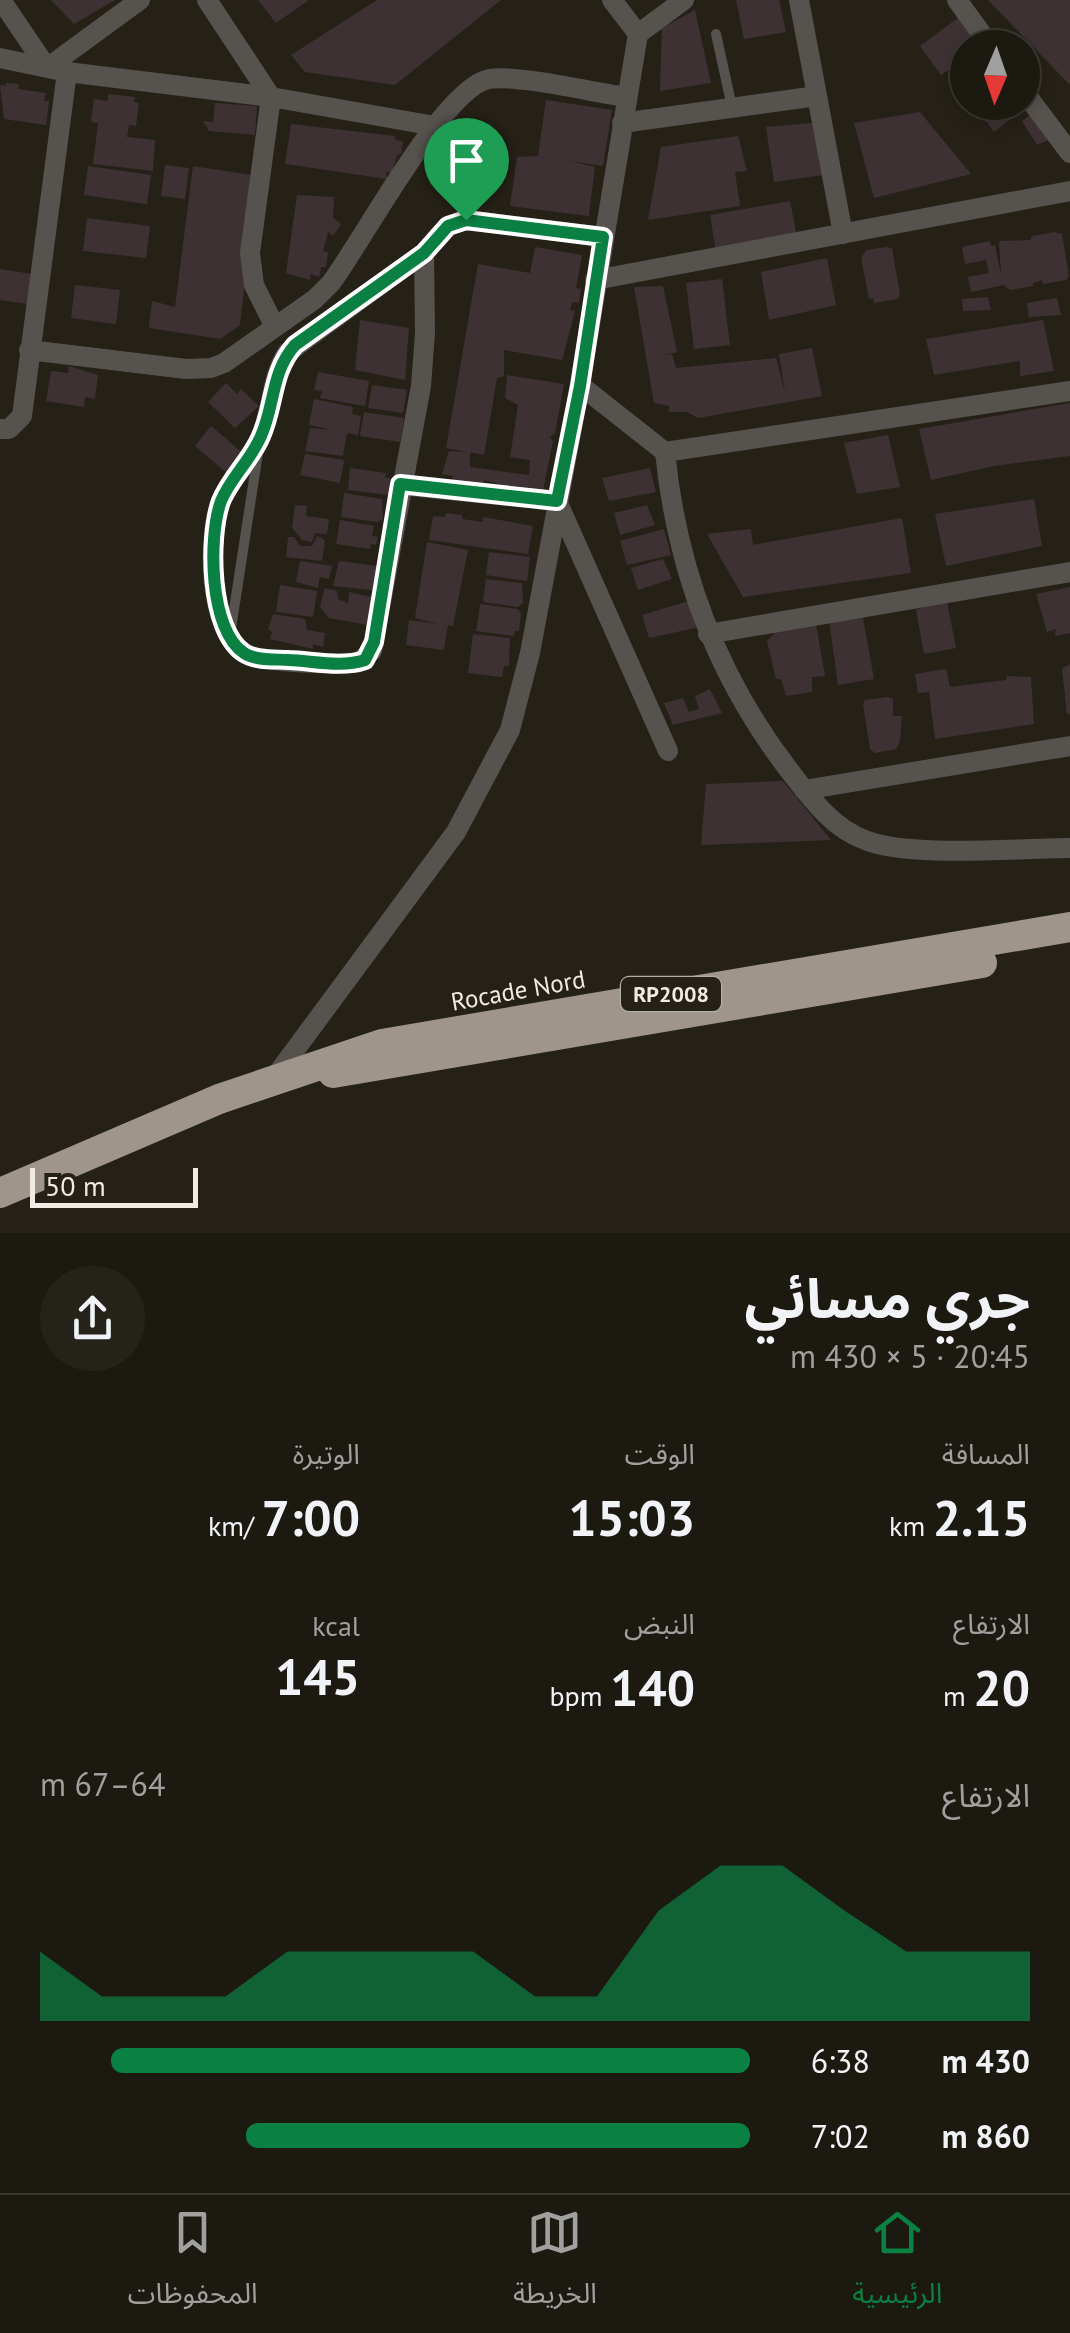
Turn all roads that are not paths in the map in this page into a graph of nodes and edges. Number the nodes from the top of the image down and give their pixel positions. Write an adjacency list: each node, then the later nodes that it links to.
1 (1, 0): 12 (street)
2 (140, 0): 12 (street)
3 (207, 0): 14 (street)
4 (612, 0): 9 (street)
5 (684, 0): 9 (street)
6 (799, 0): 13 (street)
7 (957, 0): 8 (street)
8 (979, 30)
9 (638, 34): 15 (street)
10 (716, 34): 16 (lane)
11 (0, 58): 12 (street)
12 (57, 70): 14 (street); 27 (street)
13 (816, 96): 16 (street); 22 (street)
14 (271, 97): 19 (street); 26 (street)
15 (627, 97): 18 (street); 19 (street)
16 (732, 107): 18 (street)
17 (1040, 113): 20 (street)
18 (622, 123): 23 (street)
19 (435, 126): 26 (street)
20 (1070, 153)
21 (1070, 191): 22 (street)
22 (843, 234): 25 (street)
23 (603, 237): 24 (street); 25 (street)
24 (424, 253): 31 (street); 33 (street)
25 (595, 280): 28 (street)
26 (275, 327): 27 (street)
27 (29, 350): 30 (street)
28 (580, 386): 32 (street); 34 (street)
29 (1070, 391): 32 (street)
30 (0, 429)
31 (260, 438): 37 (lane); 37 (street)
32 (665, 452): 36 (street)
33 (400, 484): 34 (street); 37 (street)
34 (557, 501): 39 (street); 44 (street)
35 (1070, 572): 36 (street)
36 (708, 634): 40 (street)
37 (230, 635)
38 (1070, 746): 40 (street)
39 (668, 751)
40 (804, 790): 41 (street)
41 (1070, 848)
42 (1070, 927): 44 (highway, Rocade Nord / RP2008)
43 (1070, 948): 44 (highway, Rocade Nord / RP2008)
44 (275, 1078): 45 (highway, Rocade Nord / RP2008)
45 (0, 1193)

